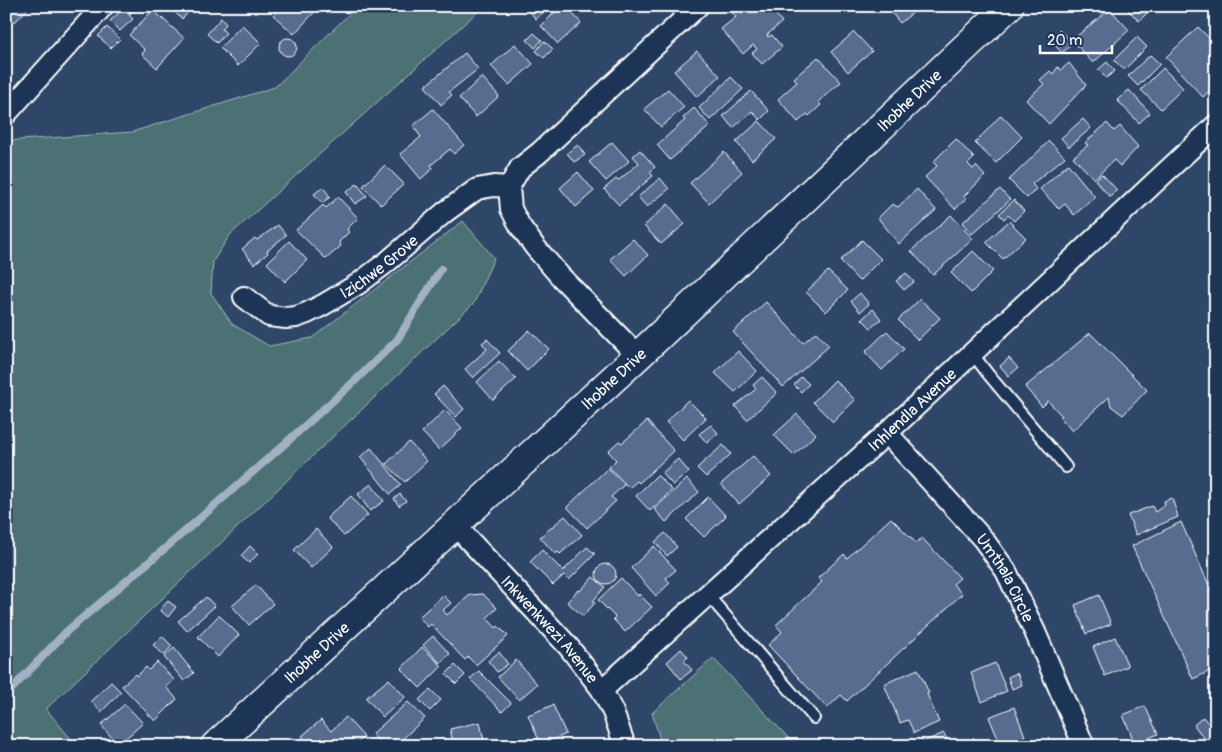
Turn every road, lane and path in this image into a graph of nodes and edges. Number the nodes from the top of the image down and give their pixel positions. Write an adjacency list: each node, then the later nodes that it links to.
1 (103, 6): 4 (street)
2 (698, 6): 6 (street)
3 (1009, 6): 9 (street, Ihobhe Drive)
4 (6, 114)
5 (1216, 125): 8 (street, Inhlendla Avenue)
6 (509, 187): 7 (street, Izichwe Grove); 9 (street)
7 (244, 297)
8 (972, 353): 10 (street, Inhlendla Avenue); 11 (lane)
9 (638, 356): 12 (street, Ihobhe Drive)
10 (887, 433): 13 (street, Inhlendla Avenue); 16 (street, Umthala Circle)
11 (1066, 468)
12 (455, 525): 14 (street, Inkwenkwezi Avenue); 17 (street, Ihobhe Drive)
13 (707, 594): 14 (street, Inhlendla Avenue); 15 (lane)
14 (602, 690): 18 (street, Inkwenkwezi Avenue)
15 (814, 718)
16 (1080, 744)
17 (215, 746)
18 (625, 746)

